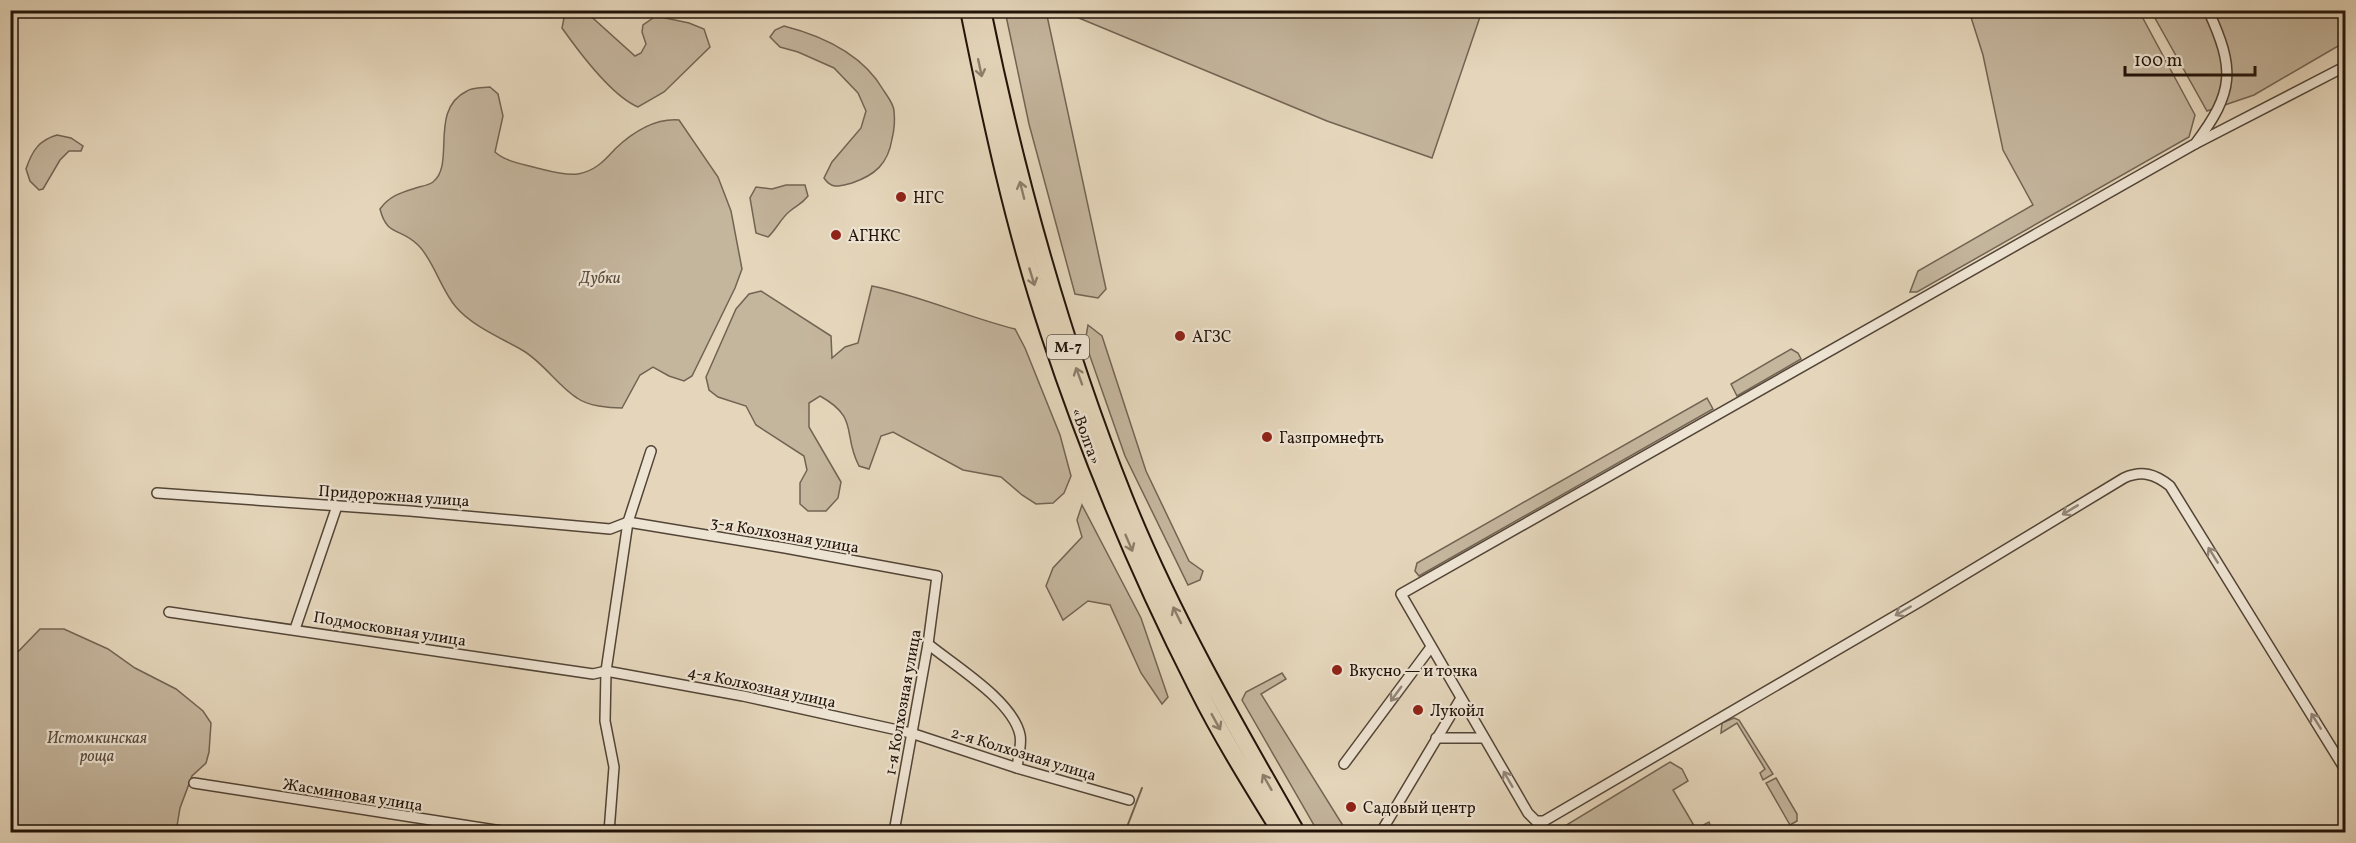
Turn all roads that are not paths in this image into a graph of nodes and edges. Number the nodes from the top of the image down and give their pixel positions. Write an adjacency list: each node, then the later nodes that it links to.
1 (969, 10): 29 (highway, «Волга» / М-7, one-way to 29)
2 (982, 10): 30 (highway, «Волга» / М-7, one-way to 2)
3 (2208, 10): 5 (street)
4 (2346, 66): 5 (street)
5 (2193, 146): 14 (street)
6 (651, 451): 9 (street)
7 (157, 493): 8 (street, Придорожная улица)
8 (337, 506): 9 (street, Придорожная улица); 12 (street)
9 (628, 522): 10 (street, 3-я Колхозная улица); 15 (street)
10 (937, 576): 13 (street, 1-я Колхозная улица)
11 (170, 612): 12 (street, Подмосковная улица)
12 (295, 629): 15 (street, Подмосковная улица)
13 (928, 644): 17 (street, 1-я Колхозная улица); 21 (street)
14 (1431, 647): 16 (street); 20 (street, one-way to 20)
15 (606, 671): 17 (street, 4-я Колхозная улица); 27 (street)
16 (1461, 698): 18 (street); 19 (street)
17 (911, 733): 21 (street, 2-я Колхозная улица); 28 (street, 1-я Колхозная улица)
18 (1436, 738): 19 (street); 31 (street)
19 (1484, 738): 25 (street, one-way to 19)
20 (1344, 764)
21 (1017, 768): 24 (street, 2-я Колхозная улица)
22 (2346, 771): 25 (street, one-way to 25)
23 (194, 783): 26 (street, Жасминовая улица)
24 (1129, 800)
25 (1536, 821): 32 (street)
26 (508, 832)
27 (609, 832)
28 (894, 832)
29 (1281, 832)
30 (1296, 832)
31 (1381, 832)
32 (1541, 832)

